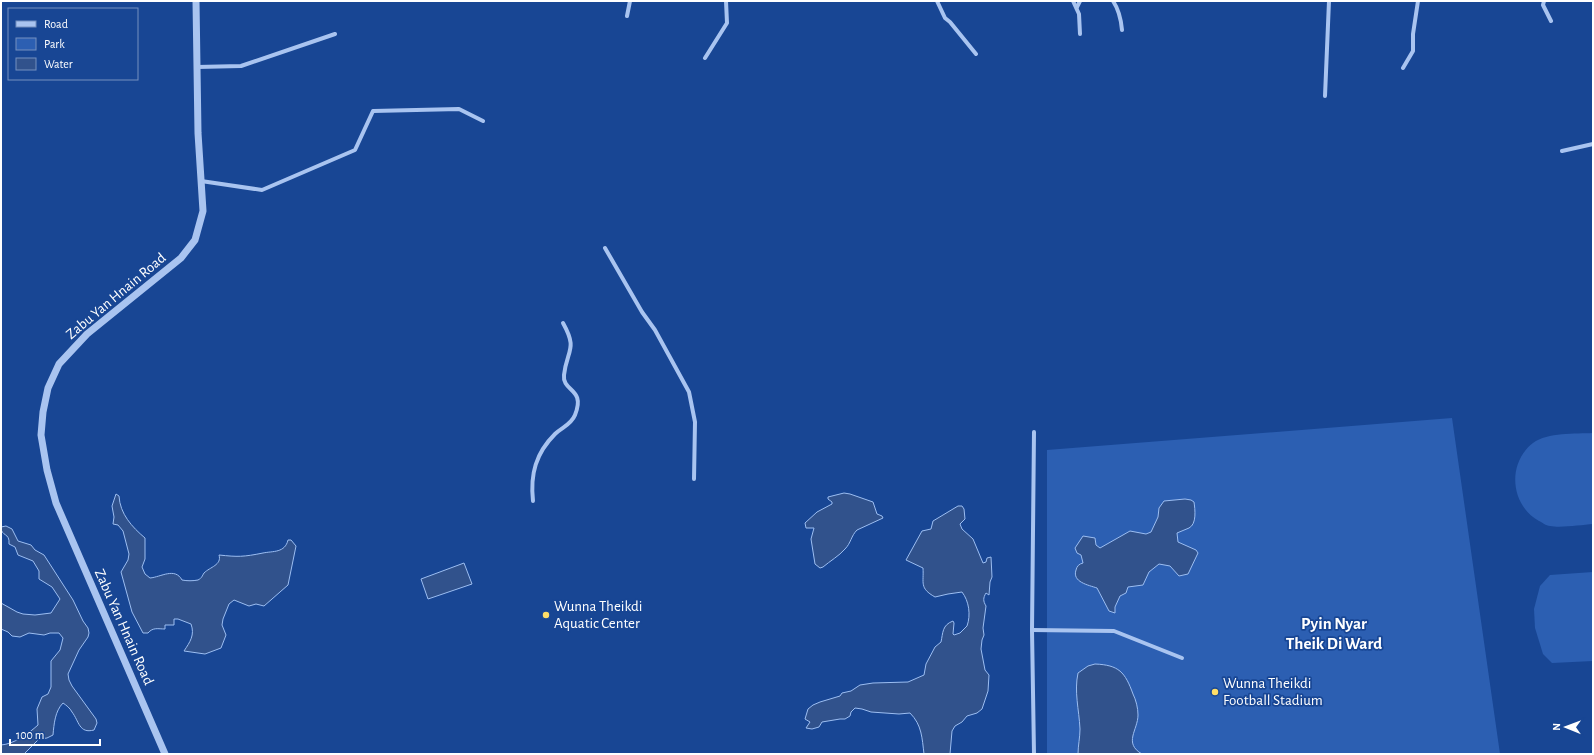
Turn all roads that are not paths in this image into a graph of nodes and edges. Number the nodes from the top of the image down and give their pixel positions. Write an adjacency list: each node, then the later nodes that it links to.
1 (196, 1): 19 (street, Zabu Yan Hnain Road)
2 (630, 1): 12 (street)
3 (726, 1): 18 (street)
4 (937, 1): 17 (street)
5 (1073, 1): 11 (street)
6 (1080, 1): 11 (street)
7 (1113, 1): 14 (street)
8 (1329, 1): 21 (street)
9 (1418, 1): 20 (street)
10 (1544, 1): 13 (street)
11 (1077, 7): 16 (street)
12 (627, 16)
13 (1551, 21)
14 (1122, 30)
15 (335, 34): 19 (street)
16 (1080, 34)
17 (976, 54)
18 (705, 58)
19 (197, 67): 25 (street, Zabu Yan Hnain Road)
20 (1403, 68)
21 (1325, 96)
22 (483, 121): 25 (street)
23 (1593, 144): 24 (street)
24 (1562, 151)
25 (201, 181): 33 (street, Zabu Yan Hnain Road)
26 (605, 248): 29 (street)
27 (563, 323): 30 (street)
28 (1034, 432): 31 (street)
29 (694, 479)
30 (532, 501)
31 (1032, 630): 32 (street); 34 (street)
32 (1182, 658)
33 (165, 754)
34 (1034, 754)

